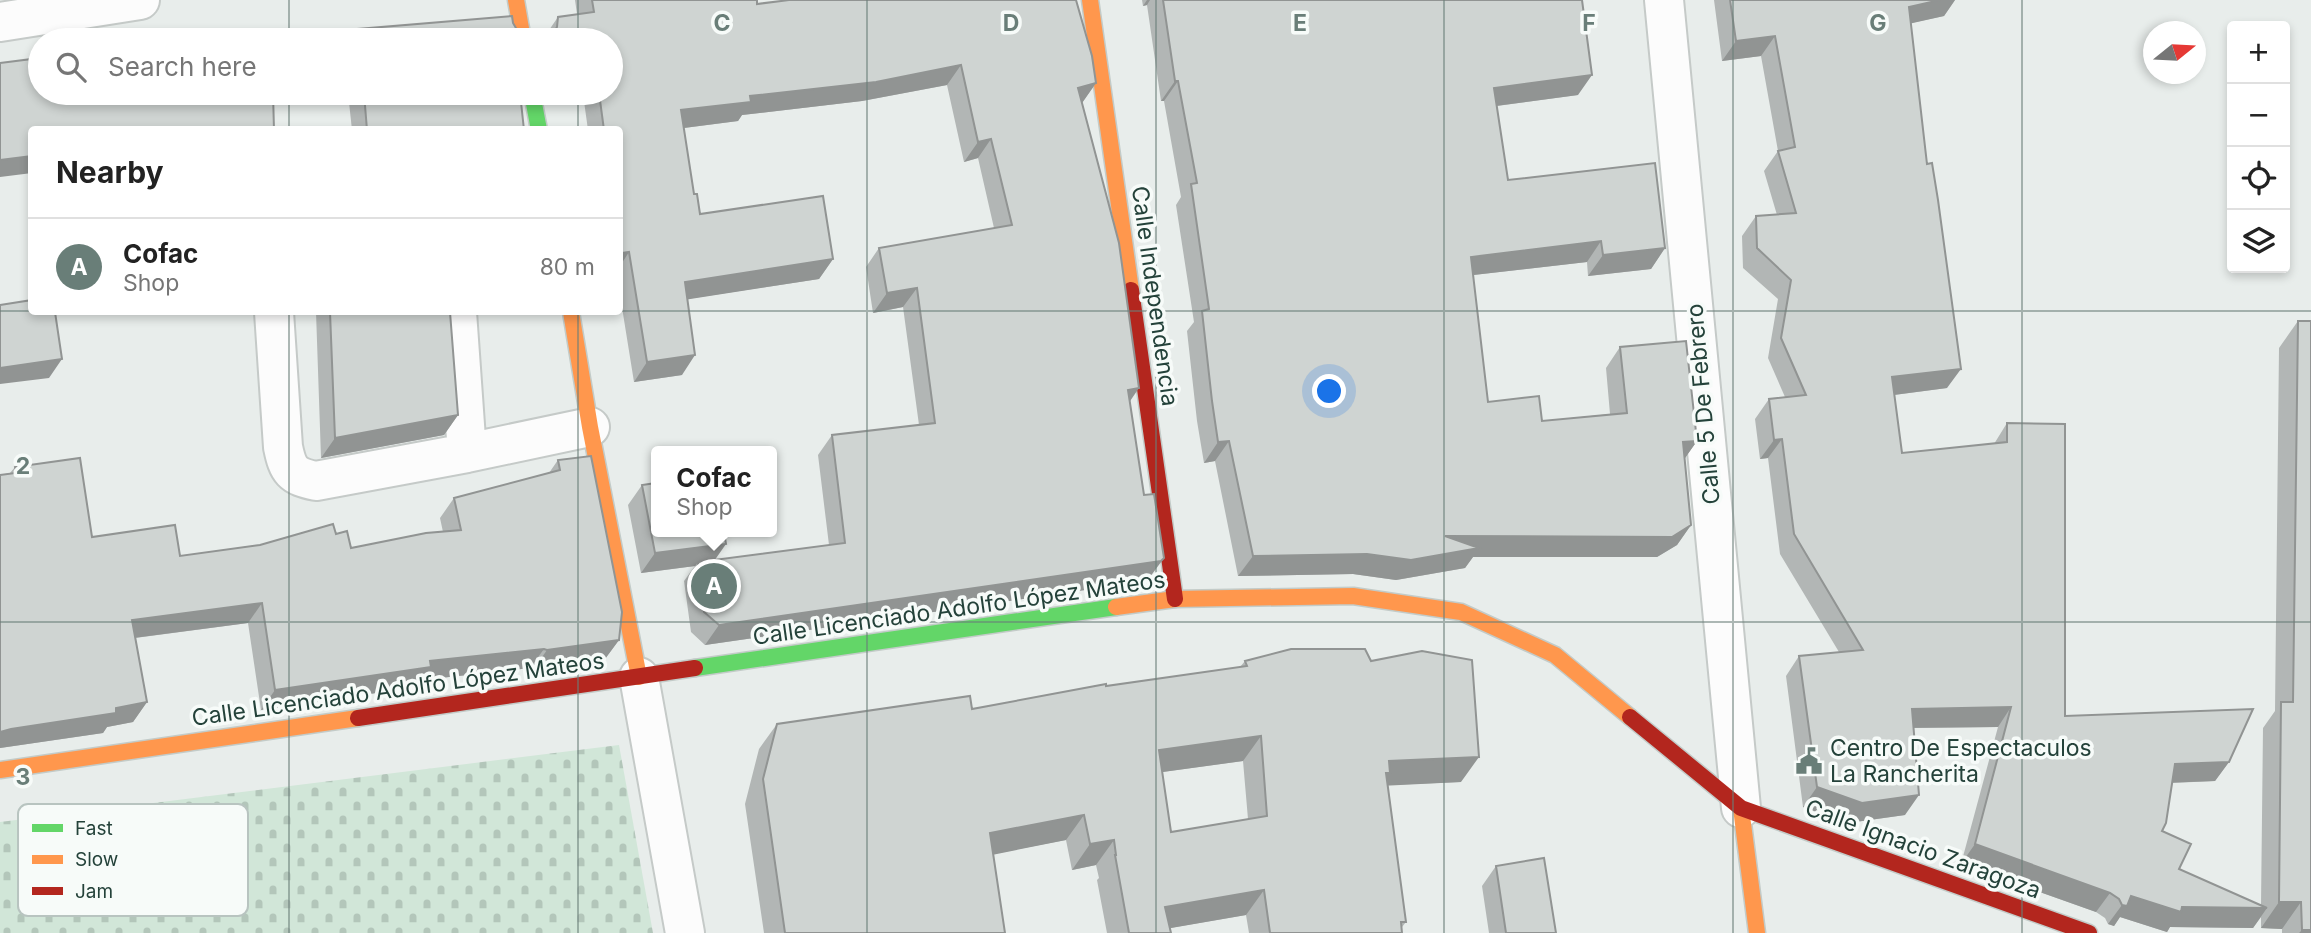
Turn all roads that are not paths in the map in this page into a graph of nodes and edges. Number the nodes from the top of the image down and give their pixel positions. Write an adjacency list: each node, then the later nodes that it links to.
1 (140, 0): 5 (street)
2 (516, 0): 6 (main road)
3 (1090, 0): 14 (main road, Calle Independencia)
4 (1664, 0): 17 (street, Calle 5 De Febrero)
5 (0, 22)
6 (521, 28)
7 (535, 105): 8 (main road)
8 (538, 126)
9 (274, 315): 13 (street)
10 (457, 315): 13 (street)
11 (571, 315): 12 (main road)
12 (590, 427): 13 (street); 15 (main road)
13 (467, 453)
14 (1175, 599): 15 (main road, Calle Licenciado Adolfo López Mateos); 17 (main road, Calle Licenciado Adolfo López Mateos)
15 (639, 677): 16 (main road, Calle Licenciado Adolfo López Mateos); 18 (street)
16 (0, 769)
17 (1741, 808): 19 (main road); 20 (main road, Calle Ignacio Zaragoza)
18 (685, 933)
19 (1756, 933)
20 (2089, 933)

